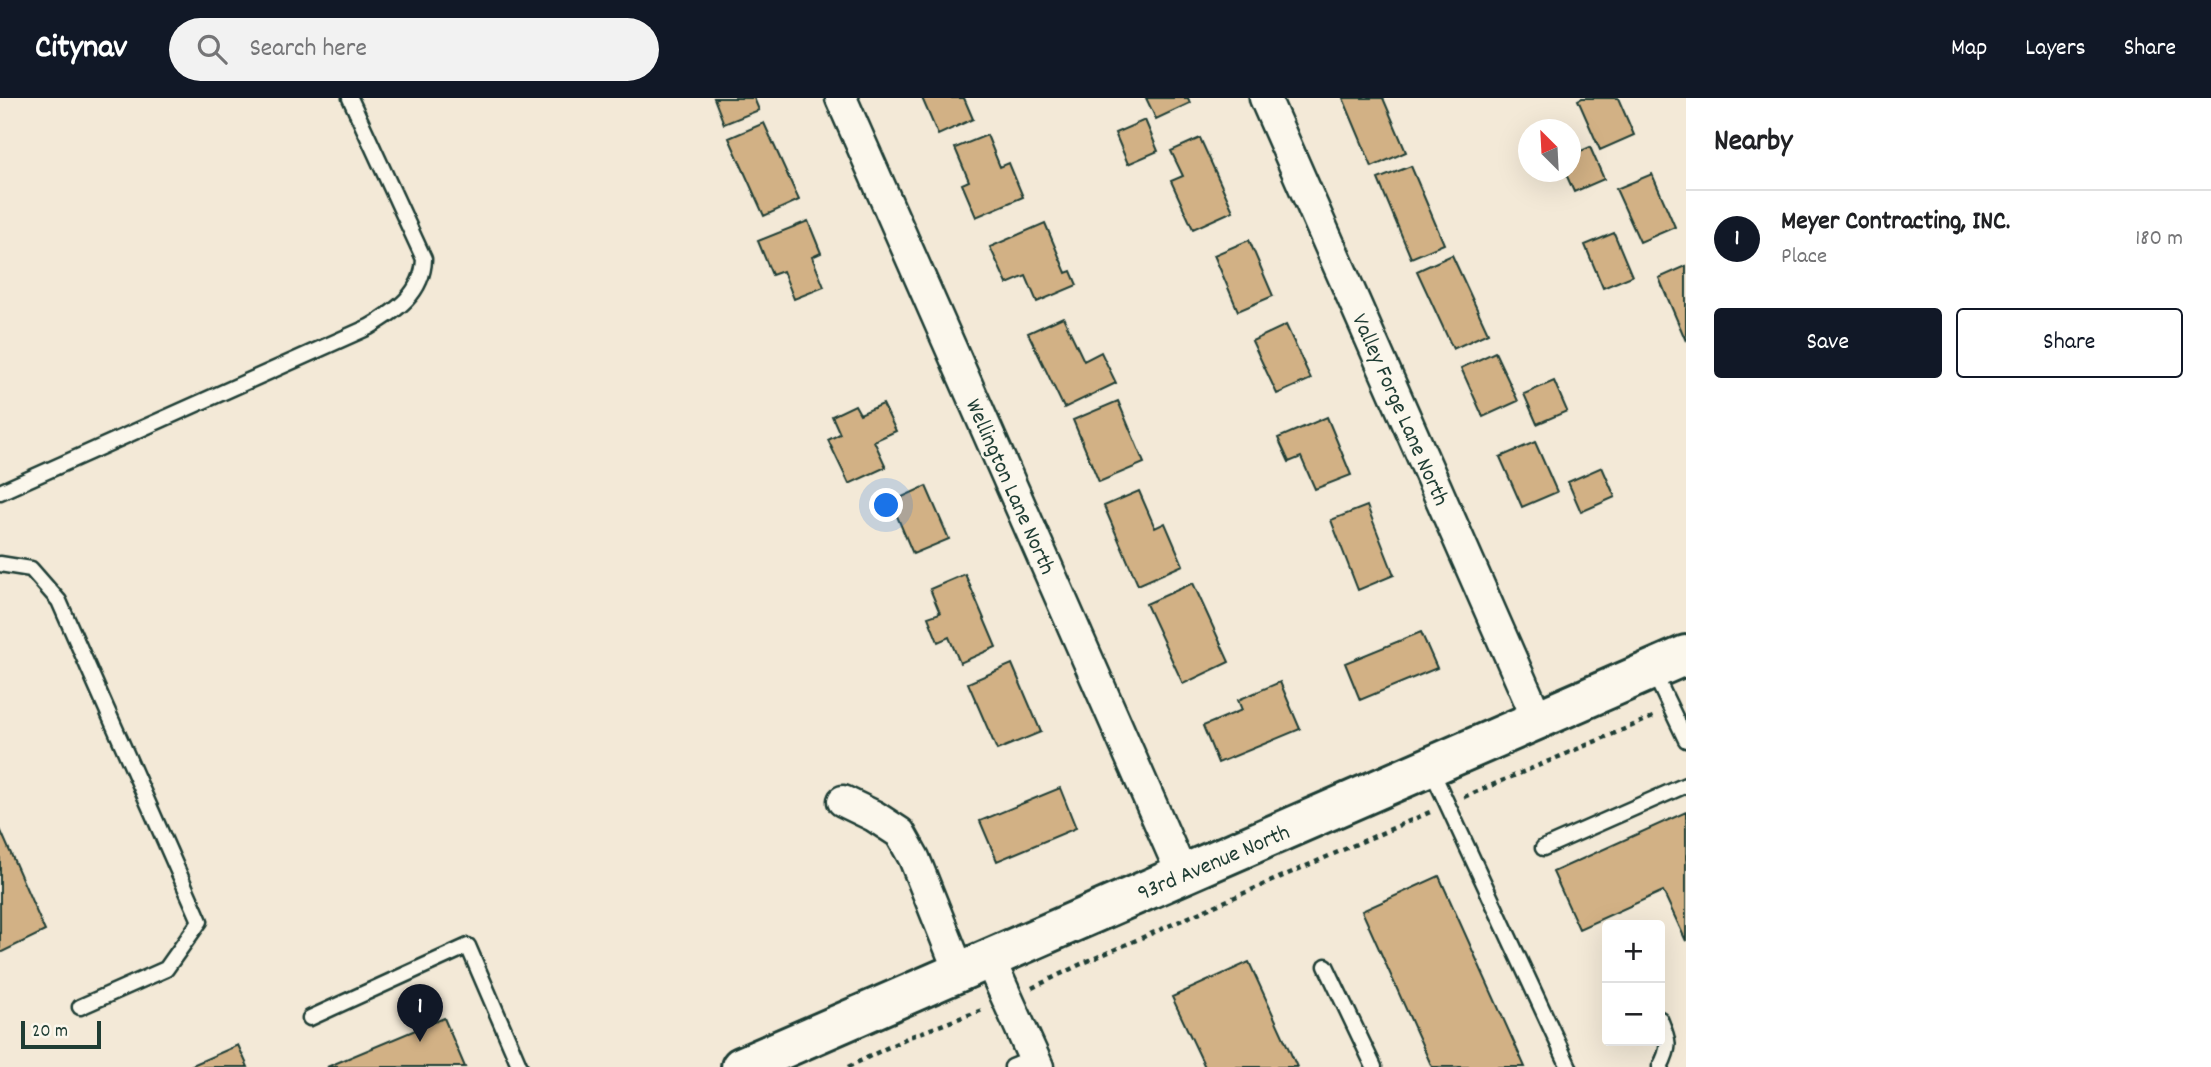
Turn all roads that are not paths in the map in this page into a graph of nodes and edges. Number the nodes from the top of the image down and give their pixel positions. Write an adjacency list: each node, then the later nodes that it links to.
1 (350, 98): 4 (lane)
2 (841, 98): 13 (street, Wellington Lane North)
3 (1265, 98): 7 (street, Valley Forge Lane North)
4 (0, 492)
5 (0, 564): 16 (lane)
6 (1669, 662): 7 (street, 93rd Avenue North); 8 (lane)
7 (1538, 720): 9 (street, 93rd Avenue North)
8 (1686, 740)
9 (1430, 767): 13 (street, 93rd Avenue North); 23 (lane)
10 (1686, 785): 12 (lane)
11 (843, 801): 14 (street)
12 (1543, 848)
13 (1182, 874): 14 (street, 93rd Avenue North)
14 (974, 964): 19 (street); 21 (street, 93rd Avenue North)
15 (1326, 966): 22 (lane)
16 (80, 1007)
17 (310, 1018): 20 (lane)
18 (1665, 1030): 24 (lane)
19 (1028, 1064)
20 (520, 1067)
21 (741, 1067)
22 (1374, 1067)
23 (1569, 1067)
24 (1660, 1067)

